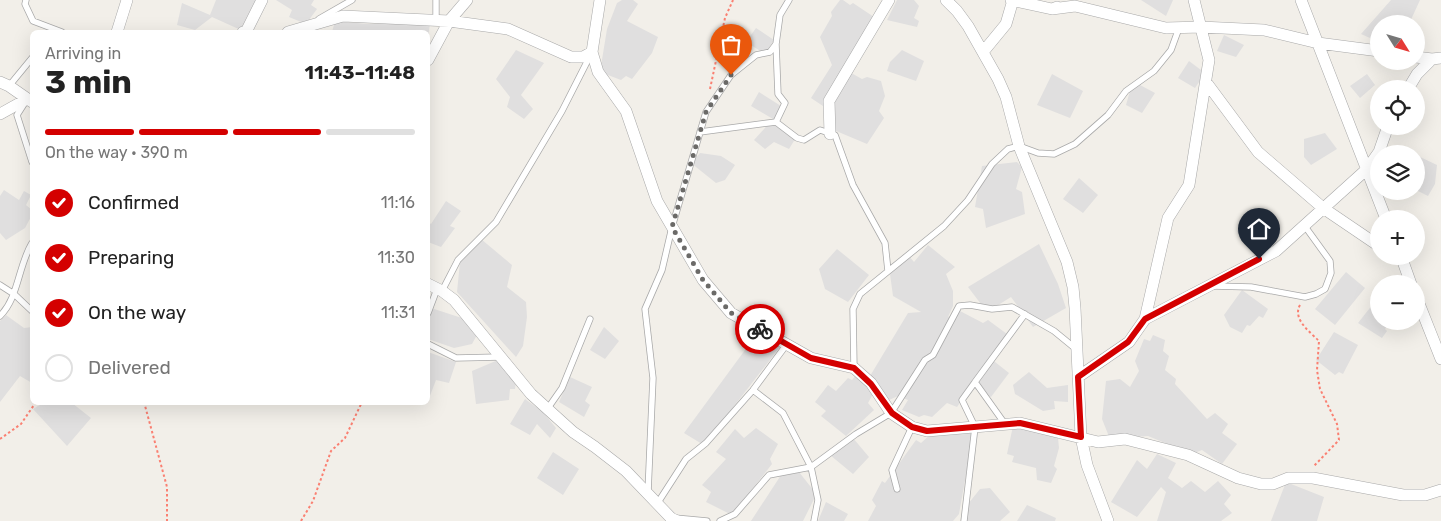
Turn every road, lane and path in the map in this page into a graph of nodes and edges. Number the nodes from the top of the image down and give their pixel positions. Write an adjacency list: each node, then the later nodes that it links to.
1 (26, 0): 22 (lane)
2 (127, 0): 23 (street)
3 (262, 0): 24 (street)
4 (352, 0): 20 (lane)
5 (436, 0): 17 (lane)
6 (467, 0): 18 (street)
7 (600, 0): 29 (street)
8 (734, 0): 37 (path)
9 (789, 0): 27 (lane)
10 (889, 0): 42 (street)
11 (946, 0): 30 (street)
12 (1012, 0): 16 (street); 30 (street)
13 (1075, 0): 16 (street)
14 (1194, 0): 19 (street)
15 (1301, 0): 26 (street)
16 (1052, 9): 21 (street)
17 (436, 20): 18 (street); 20 (street)
18 (449, 21): 29 (street); 31 (street)
19 (1201, 27): 21 (street); 26 (street); 35 (street)
20 (304, 28): 25 (street)
21 (1179, 28): 44 (lane)
22 (53, 30)
23 (118, 30)
24 (247, 30)
25 (296, 30)
26 (1318, 43): 28 (street); 46 (street)
27 (776, 44): 40 (lane); 41 (lane)
28 (1370, 50)
29 (592, 52): 50 (street); 58 (lane)
30 (983, 52): 44 (street)
31 (430, 56)
32 (1437, 59): 34 (street)
33 (30, 60): 36 (lane)
34 (1413, 80)
35 (1206, 82): 47 (street); 66 (street)
36 (4, 84): 38 (street)
37 (710, 93)
38 (30, 101): 39 (street); 45 (lane)
39 (0, 114)
40 (776, 122): 41 (lane); 42 (lane)
41 (700, 132): 50 (lane)
42 (830, 134): 54 (lane)
43 (1385, 135): 46 (street)
44 (1019, 146): 54 (lane); 70 (street)
45 (30, 156)
46 (1367, 169): 47 (street); 48 (street)
47 (1323, 208): 49 (street); 51 (street)
48 (1383, 210)
49 (1304, 225): 57 (street); 60 (lane)
50 (672, 227): 68 (street); 91 (lane)
51 (1370, 240)
52 (30, 246): 59 (lane)
53 (1398, 265): 55 (street)
54 (888, 271): 73 (lane)
55 (1407, 275)
56 (0, 285): 59 (lane)
57 (1208, 286): 60 (lane); 66 (street)
58 (435, 288): 61 (lane); 71 (street)
59 (14, 294): 62 (lane); 64 (lane)
60 (1305, 297): 88 (path)
61 (430, 306)
62 (30, 309)
63 (1026, 314): 70 (lane); 75 (lane); 81 (lane)
64 (0, 316)
65 (590, 319): 80 (lane)
66 (1145, 319): 74 (street)
67 (1425, 319): 72 (street)
68 (787, 344): 73 (street); 76 (lane)
69 (430, 345): 71 (lane)
70 (1077, 350): 74 (street)
71 (500, 356): 80 (street)
72 (1441, 359)
73 (854, 368): 81 (street)
74 (1078, 377): 85 (street)
75 (975, 382): 82 (lane); 84 (lane)
76 (753, 390): 87 (lane); 92 (lane)
77 (34, 405): 86 (path)
78 (145, 405): 94 (path)
79 (361, 405): 95 (path)
80 (548, 408): 91 (street)
81 (892, 413): 83 (street); 87 (lane)
82 (1006, 424): 84 (street); 85 (street)
83 (912, 427): 84 (street); 89 (lane)
84 (975, 427): 99 (lane)
85 (1081, 437): 88 (street); 100 (street)
86 (0, 439)
87 (811, 467): 97 (lane); 98 (lane)
88 (1302, 478): 90 (street)
89 (897, 489)
90 (1441, 490)
91 (648, 494): 92 (street)
92 (657, 504): 93 (street)
93 (674, 519): 96 (lane)
94 (167, 521)
95 (301, 521)
96 (707, 521)
97 (720, 521)
98 (814, 521)
99 (964, 521)
100 (1108, 521)

